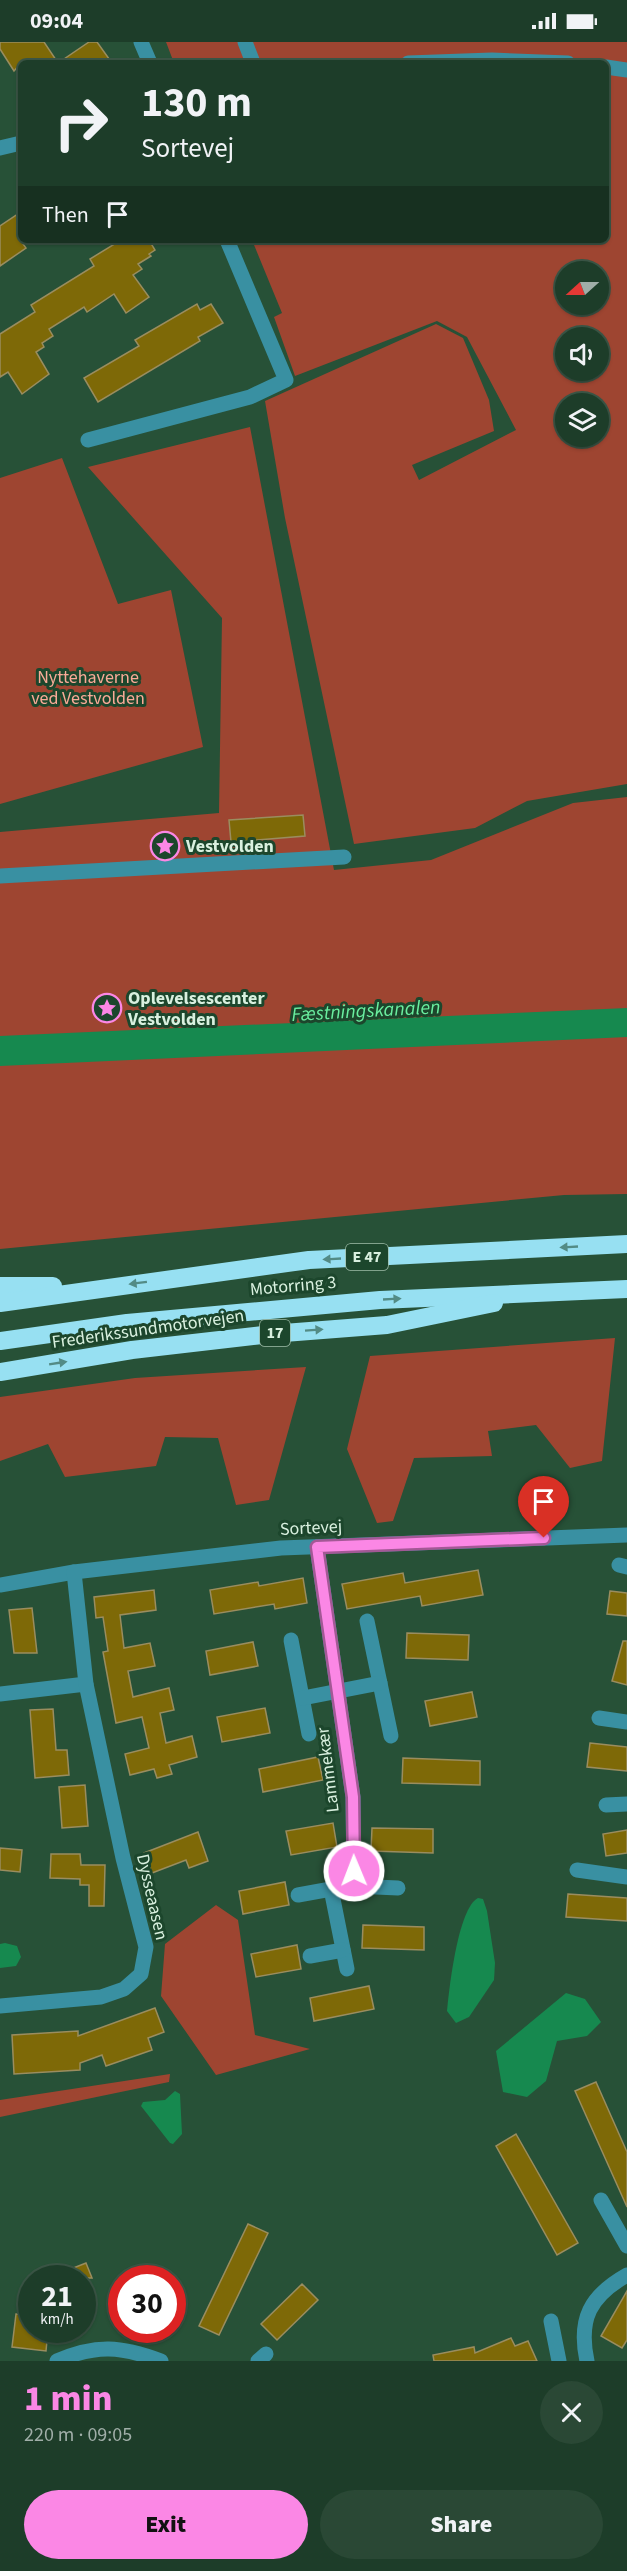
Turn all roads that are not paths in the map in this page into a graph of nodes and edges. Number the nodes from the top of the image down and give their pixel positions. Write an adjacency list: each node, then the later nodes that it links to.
1 (141, 42): 3 (street)
2 (245, 42): 4 (street)
3 (149, 60)
4 (252, 60)
5 (609, 67): 6 (street)
6 (627, 70)
7 (18, 144): 8 (street)
8 (0, 148)
9 (228, 243): 10 (street)
10 (88, 440)
11 (344, 857): 12 (street)
12 (0, 876)
13 (627, 1244): 15 (highway, Motorring 3 / E 47, one-way to 15)
14 (0, 1286): 15 (highway, E 47)
15 (108, 1287): 18 (highway)
16 (627, 1289): 17 (highway, Motorring 3)
17 (550, 1292): 19 (highway, Motorring 3, one-way to 17); 20 (highway, Frederikssundmotorvejen / 17, one-way to 17)
18 (0, 1303)
19 (0, 1341)
20 (0, 1372)
21 (627, 1535): 22 (street, Sortevej)
22 (317, 1547): 23 (street, Sortevej); 29 (street, Lammekær)
23 (74, 1572): 24 (street, Sortevej); 28 (street, Dysseaasen)
24 (0, 1586)
25 (367, 1621): 27 (street)
26 (291, 1640): 31 (street)
27 (380, 1683): 29 (street); 35 (street)
28 (86, 1684): 30 (street); 47 (street, Dysseaasen)
29 (338, 1691): 31 (street); 40 (street, Lammekær)
30 (0, 1694)
31 (303, 1698): 34 (street)
32 (599, 1718): 33 (street)
33 (627, 1722)
34 (309, 1734)
35 (391, 1736)
36 (627, 1804): 37 (street)
37 (606, 1805)
38 (577, 1870): 39 (street)
39 (627, 1877)
40 (354, 1886): 41 (street); 42 (street)
41 (398, 1888)
42 (331, 1889): 43 (street); 44 (street)
43 (298, 1895)
44 (343, 1950): 45 (street); 46 (street)
45 (310, 1956)
46 (347, 1969)
47 (0, 2006)
48 (601, 2200): 49 (street)
49 (627, 2246)
50 (627, 2275): 55 (street)
51 (551, 2321): 54 (street)
52 (57, 2361): 53 (street)
53 (160, 2361)
54 (559, 2361)
55 (587, 2361)

